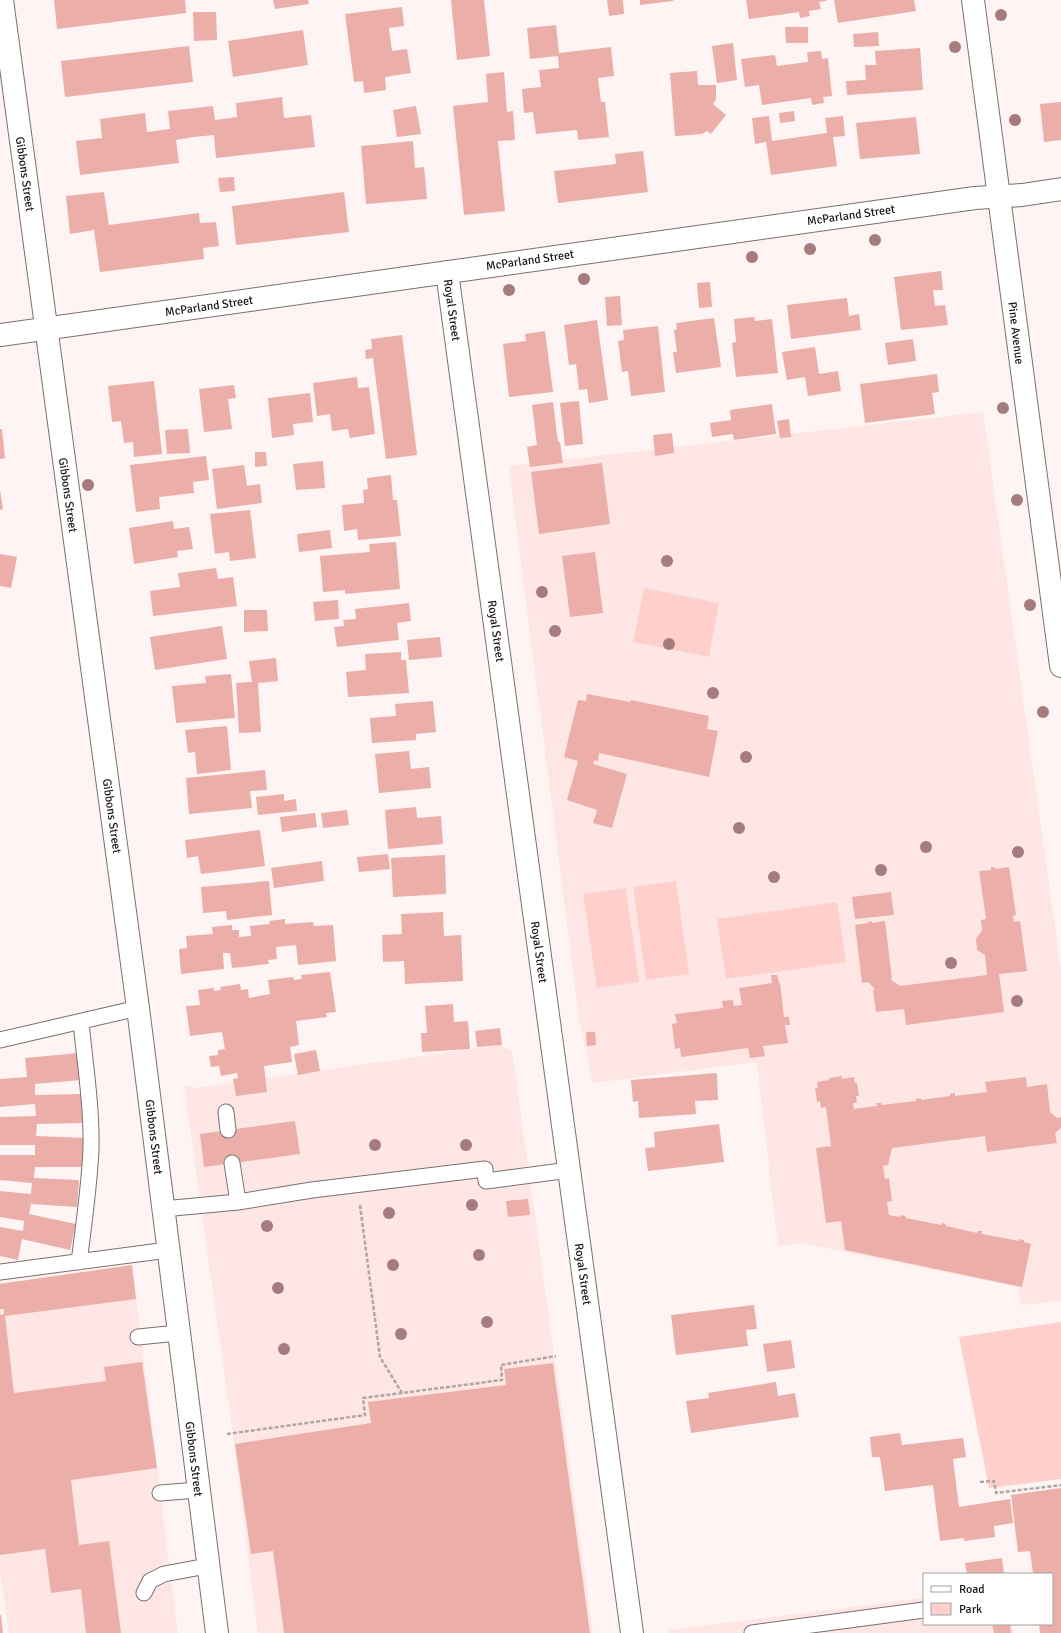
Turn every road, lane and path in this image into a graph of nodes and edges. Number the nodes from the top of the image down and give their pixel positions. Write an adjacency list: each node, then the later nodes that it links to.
1 (2, 0): 6 (street, Gibbons Street)
2 (972, 0): 4 (street, Pine Avenue)
3 (1061, 190): 4 (street, McParland Street)
4 (998, 196): 5 (street, McParland Street); 8 (street, Pine Avenue)
5 (447, 272): 6 (street, McParland Street); 15 (street, Royal Street)
6 (46, 329): 7 (street, McParland Street); 9 (street, Gibbons Street)
7 (0, 335)
8 (1061, 666)
9 (138, 1008): 10 (lane); 18 (street, Gibbons Street)
10 (81, 1022): 11 (lane); 20 (lane)
11 (0, 1040)
12 (226, 1112): 13 (lane)
13 (228, 1130)
14 (232, 1163): 17 (lane)
15 (569, 1170): 16 (lane); 35 (street, Royal Street)
16 (358, 1185): 17 (lane); 25 (path)
17 (238, 1202): 18 (lane)
18 (163, 1209): 19 (street, Gibbons Street)
19 (168, 1250): 20 (lane); 22 (street, Gibbons Street)
20 (79, 1262): 21 (lane)
21 (0, 1272)
22 (178, 1333): 23 (lane); 29 (street, Gibbons Street)
23 (138, 1337)
24 (556, 1356): 25 (path)
25 (402, 1393): 26 (path)
26 (227, 1434)
27 (980, 1482): 28 (path)
28 (1061, 1485)
29 (198, 1490): 30 (lane); 31 (street, Gibbons Street)
30 (160, 1493)
31 (208, 1566): 32 (lane); 34 (street, Gibbons Street)
32 (144, 1592)
33 (923, 1610): 36 (lane)
34 (217, 1633)
35 (632, 1633)
36 (752, 1633)

